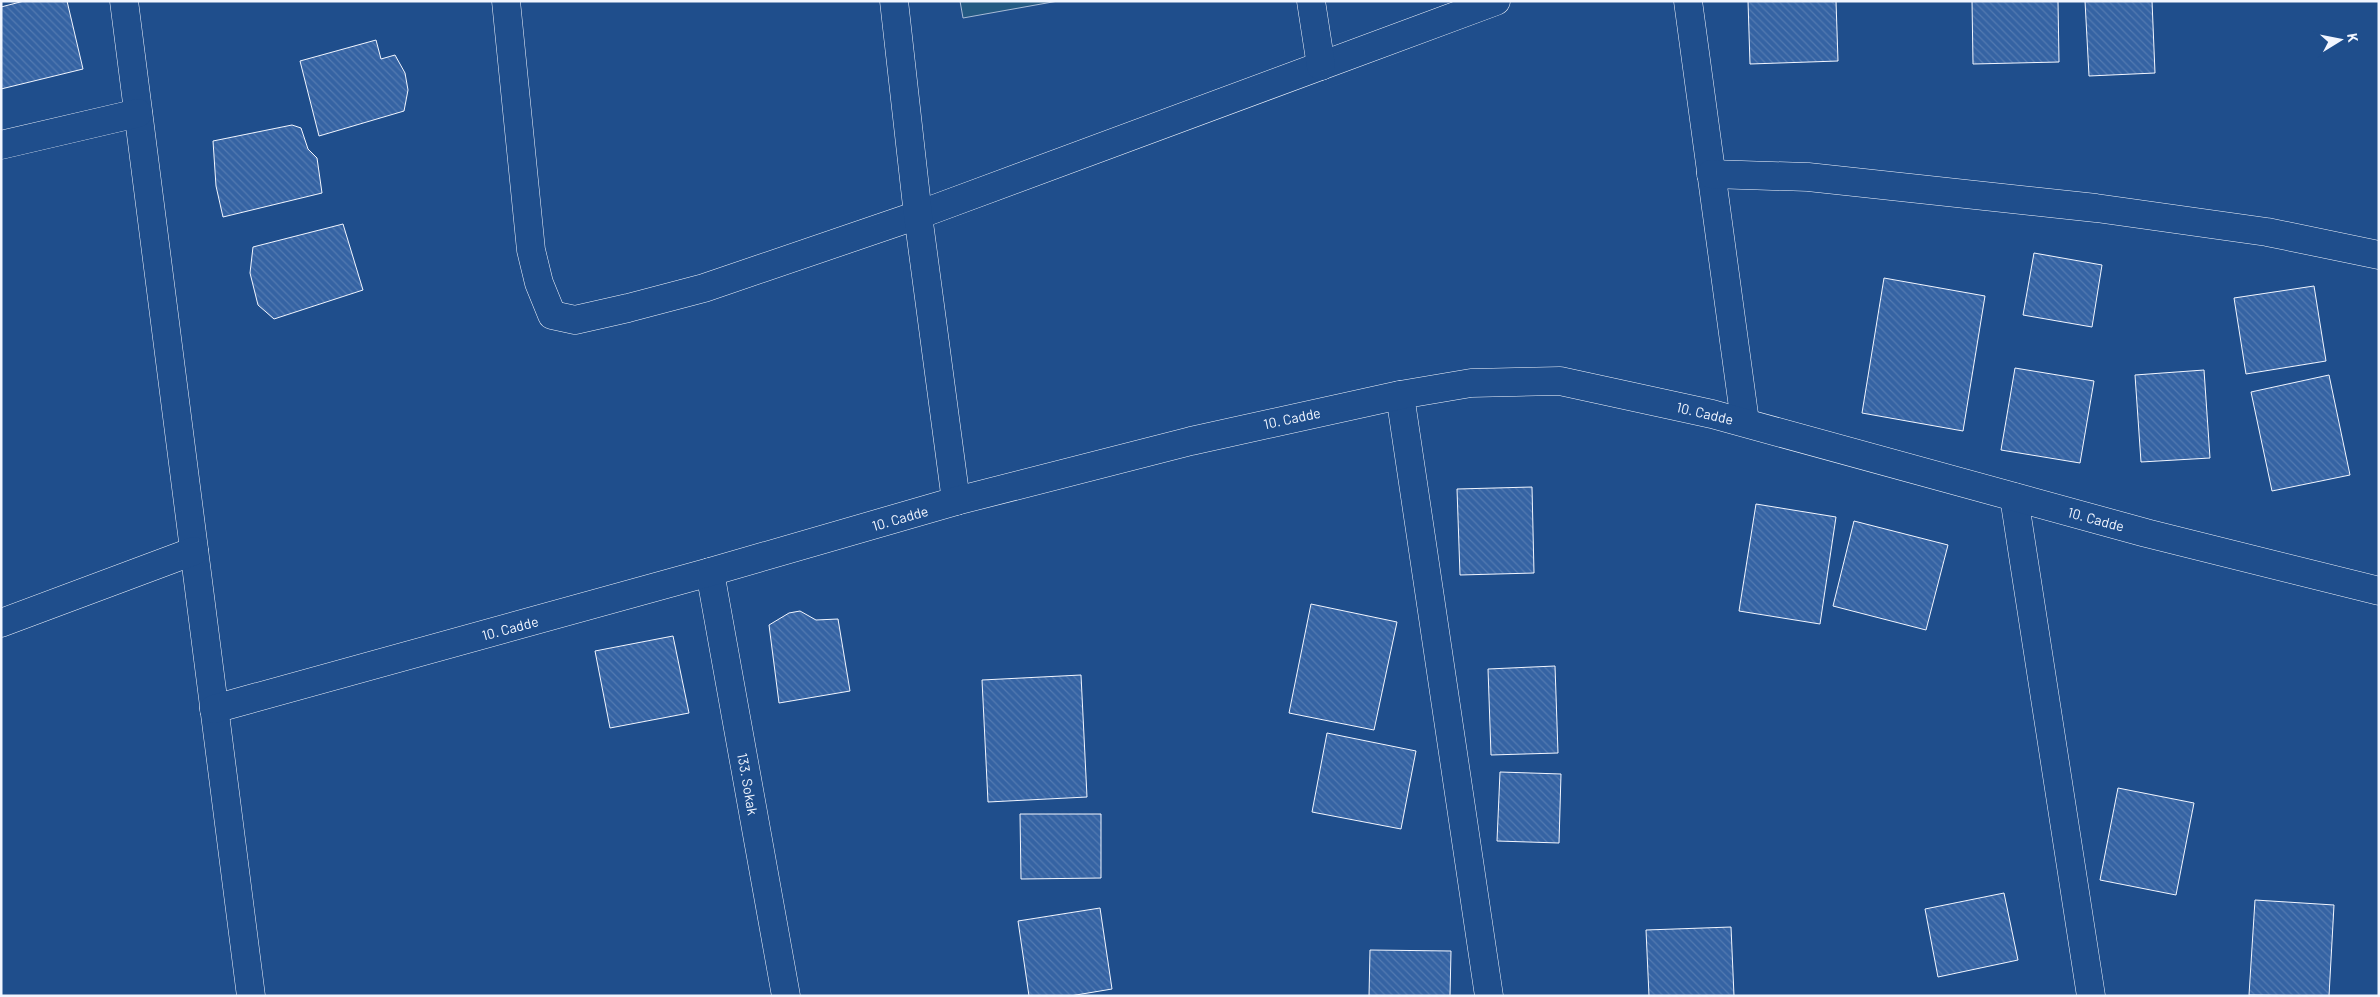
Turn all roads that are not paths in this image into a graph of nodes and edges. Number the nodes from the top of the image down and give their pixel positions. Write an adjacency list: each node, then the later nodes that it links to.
1 (124, 1): 8 (street)
2 (506, 1): 11 (street)
3 (894, 1): 11 (street)
4 (1311, 1): 7 (street)
5 (1496, 1): 7 (street)
6 (1688, 1): 10 (street)
7 (1321, 66): 11 (street)
8 (138, 113): 9 (street); 17 (street)
9 (1, 145)
10 (1711, 174): 12 (street); 14 (street)
11 (918, 215): 16 (street)
12 (2379, 255)
13 (1400, 395): 14 (street, 10. Cadde); 16 (street, 10. Cadde); 24 (street)
14 (1744, 422): 15 (street, 10. Cadde)
15 (2014, 497): 19 (street, 10. Cadde); 25 (street)
16 (956, 501): 18 (street, 10. Cadde)
17 (194, 551): 20 (street); 21 (street)
18 (710, 572): 21 (street, 10. Cadde); 23 (street, 133. Sokak)
19 (2379, 592)
20 (1, 623)
21 (214, 709): 22 (street)
22 (251, 996)
23 (786, 996)
24 (1489, 996)
25 (2091, 996)

